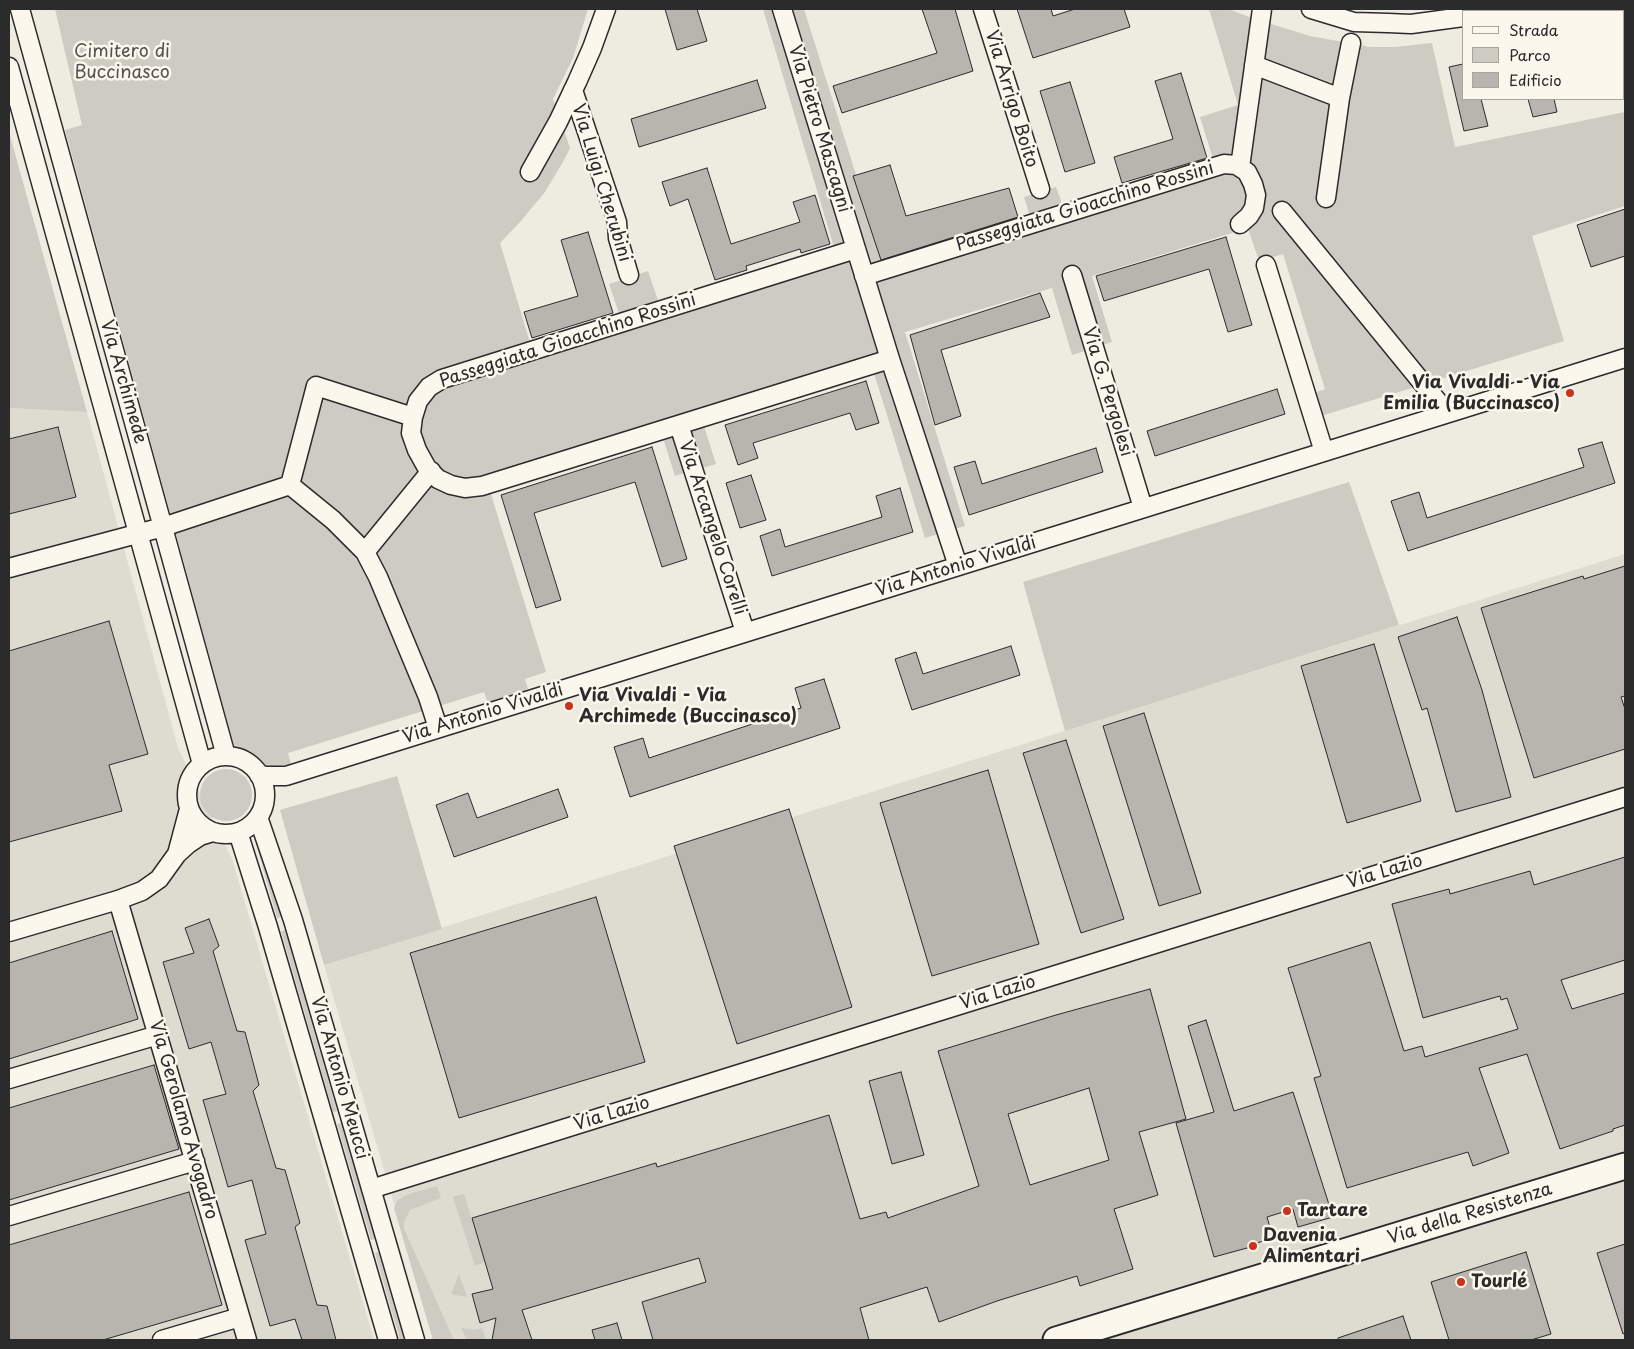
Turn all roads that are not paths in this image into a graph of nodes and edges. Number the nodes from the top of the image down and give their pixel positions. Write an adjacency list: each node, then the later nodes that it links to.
1 (20, 9): 34 (street, Via Archimede)
2 (606, 9): 12 (street)
3 (782, 9): 20 (street, Via Pietro Mascagni)
4 (983, 9): 16 (street, Via Arrigo Boito)
5 (1262, 9): 10 (street)
6 (1310, 9): 7 (street)
7 (1388, 16): 8 (street)
8 (1462, 17)
9 (1352, 43): 13 (street)
10 (1254, 65): 13 (street); 14 (street)
11 (9, 67): 35 (street, Via Archimede)
12 (573, 90): 15 (street); 22 (street, Via Luigi Cherubini)
13 (1340, 98): 17 (street)
14 (1240, 167): 19 (street, Passeggiata Gioacchino Rossini); 24 (street, Passeggiata Gioacchino Rossini)
15 (530, 172)
16 (1040, 189)
17 (1326, 198)
18 (1282, 211): 27 (street)
19 (1240, 224)
20 (856, 249): 24 (street); 28 (street, Passeggiata Gioacchino Rossini)
21 (1266, 265): 30 (street)
22 (629, 275)
23 (1072, 275): 33 (street, Via G. Pergolesi)
24 (864, 276): 26 (street)
25 (1625, 358): 27 (street, Via Antonio Vivaldi)
26 (890, 359): 29 (street, Passeggiata Gioacchino Rossini); 37 (street)
27 (1447, 413): 30 (street, Via Antonio Vivaldi)
28 (413, 417): 31 (street, Passeggiata Gioacchino Rossini); 32 (street)
29 (679, 425): 31 (street, Passeggiata Gioacchino Rossini); 39 (street, Via Arcangelo Corelli)
30 (1324, 452): 33 (street, Via Antonio Vivaldi)
31 (431, 471): 36 (street)
32 (290, 484): 34 (street); 36 (street)
33 (1143, 508): 37 (street, Via Antonio Vivaldi)
34 (163, 527): 35 (street); 41 (street, Via Archimede)
35 (138, 533): 38 (street); 42 (street, Via Archimede)
36 (365, 552): 40 (street)
37 (958, 566): 39 (street, Via Antonio Vivaldi)
38 (9, 568)
39 (746, 632): 40 (street, Via Antonio Vivaldi)
40 (438, 728): 43 (street, Via Antonio Vivaldi)
41 (226, 756): 42 (street); 43 (street)
42 (202, 764): 45 (street)
43 (262, 782): 46 (street)
44 (1625, 797): 56 (street, Via Lazio)
45 (189, 809): 47 (street); 49 (street)
46 (258, 817): 48 (street); 56 (street, Via Antonio Meucci)
47 (213, 832): 48 (street); 49 (street)
48 (238, 832): 61 (street, Via Antonio Meucci)
49 (177, 854): 50 (street)
50 (118, 900): 51 (street); 52 (street, Via Gerolamo Avogadro)
51 (9, 932)
52 (158, 1035): 53 (street); 54 (street, Via Gerolamo Avogadro)
53 (9, 1080)
54 (195, 1161): 57 (street); 58 (street, Via Gerolamo Avogadro)
55 (1625, 1166): 63 (street, Via della Resistenza)
56 (371, 1189): 62 (street, Via Antonio Meucci)
57 (9, 1216)
58 (240, 1317): 59 (street); 60 (street, Via Gerolamo Avogadro)
59 (162, 1340)
60 (247, 1340)
61 (388, 1340)
62 (415, 1340)
63 (1056, 1340)

